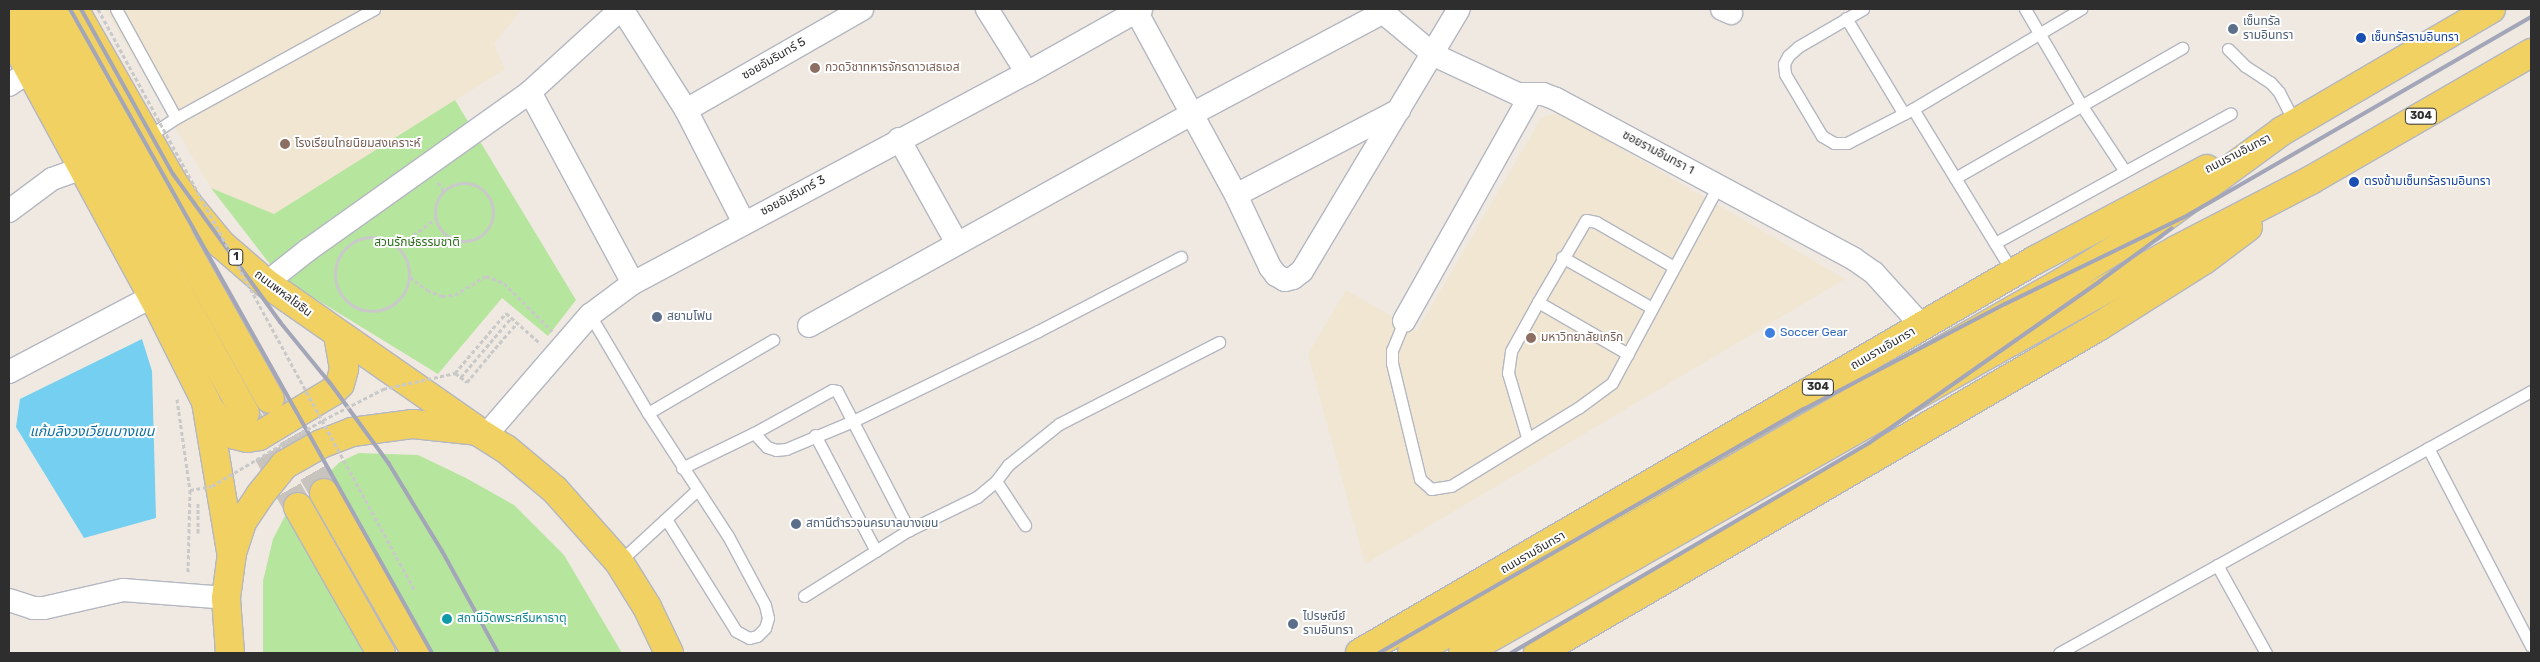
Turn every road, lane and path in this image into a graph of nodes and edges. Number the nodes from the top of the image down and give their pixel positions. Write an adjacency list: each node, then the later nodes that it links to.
1 (21, 9): 79 (main road)
2 (51, 9): 76 (main road)
3 (74, 9): 36 (main road, ถนนพหลโยธิน / 1)
4 (98, 9): 80 (path, bridge)
5 (116, 9): 34 (lane)
6 (374, 9): 34 (lane)
7 (622, 9): 26 (street); 29 (street)
8 (862, 9): 29 (street, ซอยอัมรินทร์ 5)
9 (987, 9): 24 (street)
10 (1459, 9): 23 (street)
11 (1863, 9): 17 (lane)
12 (2025, 9): 19 (lane)
13 (2081, 9): 19 (lane)
14 (2491, 9): 35 (main road, ถนนรามอินทรา / 304)
15 (1139, 10): 24 (street, ซอยอัมรินทร์ 3); 33 (street)
16 (1381, 11): 23 (street, ซอยรามอินทรา 1); 33 (street)
17 (1846, 18): 31 (lane); 31 (lane)
18 (9, 32): 25 (main road)
19 (2040, 34): 28 (lane); 31 (lane)
20 (2182, 48): 28 (lane)
21 (2228, 49): 35 (lane)
22 (2531, 53): 41 (main road, ถนนรามอินทรา / 304)
23 (1434, 55): 27 (street, ซอยรามอินทรา 1); 30 (street)
24 (1027, 73): 37 (street, ซอยอัมรินทร์ 3)
25 (20, 78): 38 (main road)
26 (530, 92): 55 (street); 56 (street)
27 (1531, 94): 42 (street, ซอยรามอินทรา 1); 62 (street)
28 (2082, 106): 39 (lane); 40 (lane)
29 (686, 110): 46 (street)
30 (1400, 110): 43 (street); 43 (street)
31 (1909, 111): 40 (lane)
32 (2230, 113): 39 (lane)
33 (1192, 114): 43 (street); 47 (street)
34 (176, 118): 36 (lane)
35 (2289, 127): 53 (main road, ถนนรามอินทรา / 304); 107 (main road, ถนนรามอินทรา / 304)
36 (146, 138): 55 (main road, ถนนพหลโยธิน / 1)
37 (899, 139): 46 (street, ซอยอัมรินทร์ 3); 47 (street)
38 (82, 168): 44 (street); 57 (main road)
39 (2124, 170): 48 (lane)
40 (1955, 178): 48 (lane)
41 (2311, 180): 107 (main road, ถนนรามอินทรา / 304); 115 (main road, ถนนรามอินทรา / 304)
42 (1718, 186): 52 (lane); 65 (street, ซอยรามอินทรา 1)
43 (1236, 195)
44 (9, 211)
45 (436, 218): 45 (path); 49 (path)
46 (744, 222): 56 (street, ซอยอัมรินทร์ 3)
47 (957, 243): 64 (street)
48 (1995, 243): 53 (lane)
49 (398, 247): 54 (path); 54 (path)
50 (1562, 257): 52 (lane); 58 (lane); 59 (lane)
51 (1181, 258): 81 (lane)
52 (1674, 268): 59 (lane)
53 (2013, 274): 65 (main road, ถนนรามอินทรา / 304)
54 (409, 277): 69 (path)
55 (266, 283): 66 (main road, ถนนพหลโยธิน / 1)
56 (633, 283): 60 (street, ซอยอัมรินทร์ 3)
57 (152, 296): 71 (street); 77 (main road)
58 (1538, 302): 70 (lane); 85 (lane)
59 (1652, 308): 70 (lane)
60 (590, 315): 69 (street, ซอยอัมรินทร์ 3); 78 (lane)
61 (511, 318): 63 (path); 72 (path); 73 (path)
62 (1404, 321): 85 (lane)
63 (516, 323): 69 (path); 73 (path, bridge)
64 (809, 326)
65 (1922, 326): 113 (main road, ถนนรามอินทรา / 304)
66 (338, 335): 77 (main road); 82 (main road, ถนนพหลโยธิน / 1)
67 (773, 340): 78 (lane)
68 (1219, 342): 88 (lane)
69 (559, 348): 82 (street, ซอยอัมรินทร์ 3)
70 (1628, 354): 85 (lane)
71 (9, 372)
72 (456, 373): 73 (path, bridge); 80 (path, bridge)
73 (461, 378)
74 (2531, 390): 86 (lane)
75 (177, 398): 90 (path)
76 (270, 399)
77 (206, 402): 99 (main road)
78 (648, 413): 87 (lane)
79 (245, 414)
80 (323, 420): 89 (path, bridge); 103 (path, bridge)
81 (853, 421): 83 (lane); 84 (lane); 96 (lane)
82 (482, 433): 99 (main road); 100 (main road, ถนนพหลโยธิน)
83 (754, 433): 84 (lane); 87 (lane)
84 (815, 435): 98 (lane)
85 (1527, 437)
86 (2428, 448): 101 (lane); 108 (lane)
87 (682, 468): 91 (lane)
88 (996, 481): 95 (lane); 96 (lane)
89 (197, 489): 90 (path, bridge); 97 (path)
90 (190, 490): 102 (path)
91 (697, 490): 94 (lane); 94 (lane)
92 (324, 493): 111 (main road)
93 (298, 507): 110 (main road)
94 (666, 519): 100 (lane)
95 (1025, 525)
96 (909, 530): 98 (lane)
97 (198, 533)
98 (876, 551): 104 (lane)
99 (232, 552): 105 (main road)
100 (619, 562): 112 (main road, ถนนพหลโยธิน)
101 (2217, 565): 116 (lane); 117 (lane)
102 (188, 572)
103 (415, 591)
104 (804, 596)
105 (226, 598): 106 (street); 109 (main road)
106 (9, 600)
107 (1464, 643): 114 (main road, ถนนรามอินทรา / 304)
108 (2531, 646)
109 (230, 653)
110 (382, 653)
111 (416, 653)
112 (669, 653)
113 (1360, 653)
114 (1412, 653)
115 (1538, 653)
116 (2059, 653)
117 (2266, 653)

